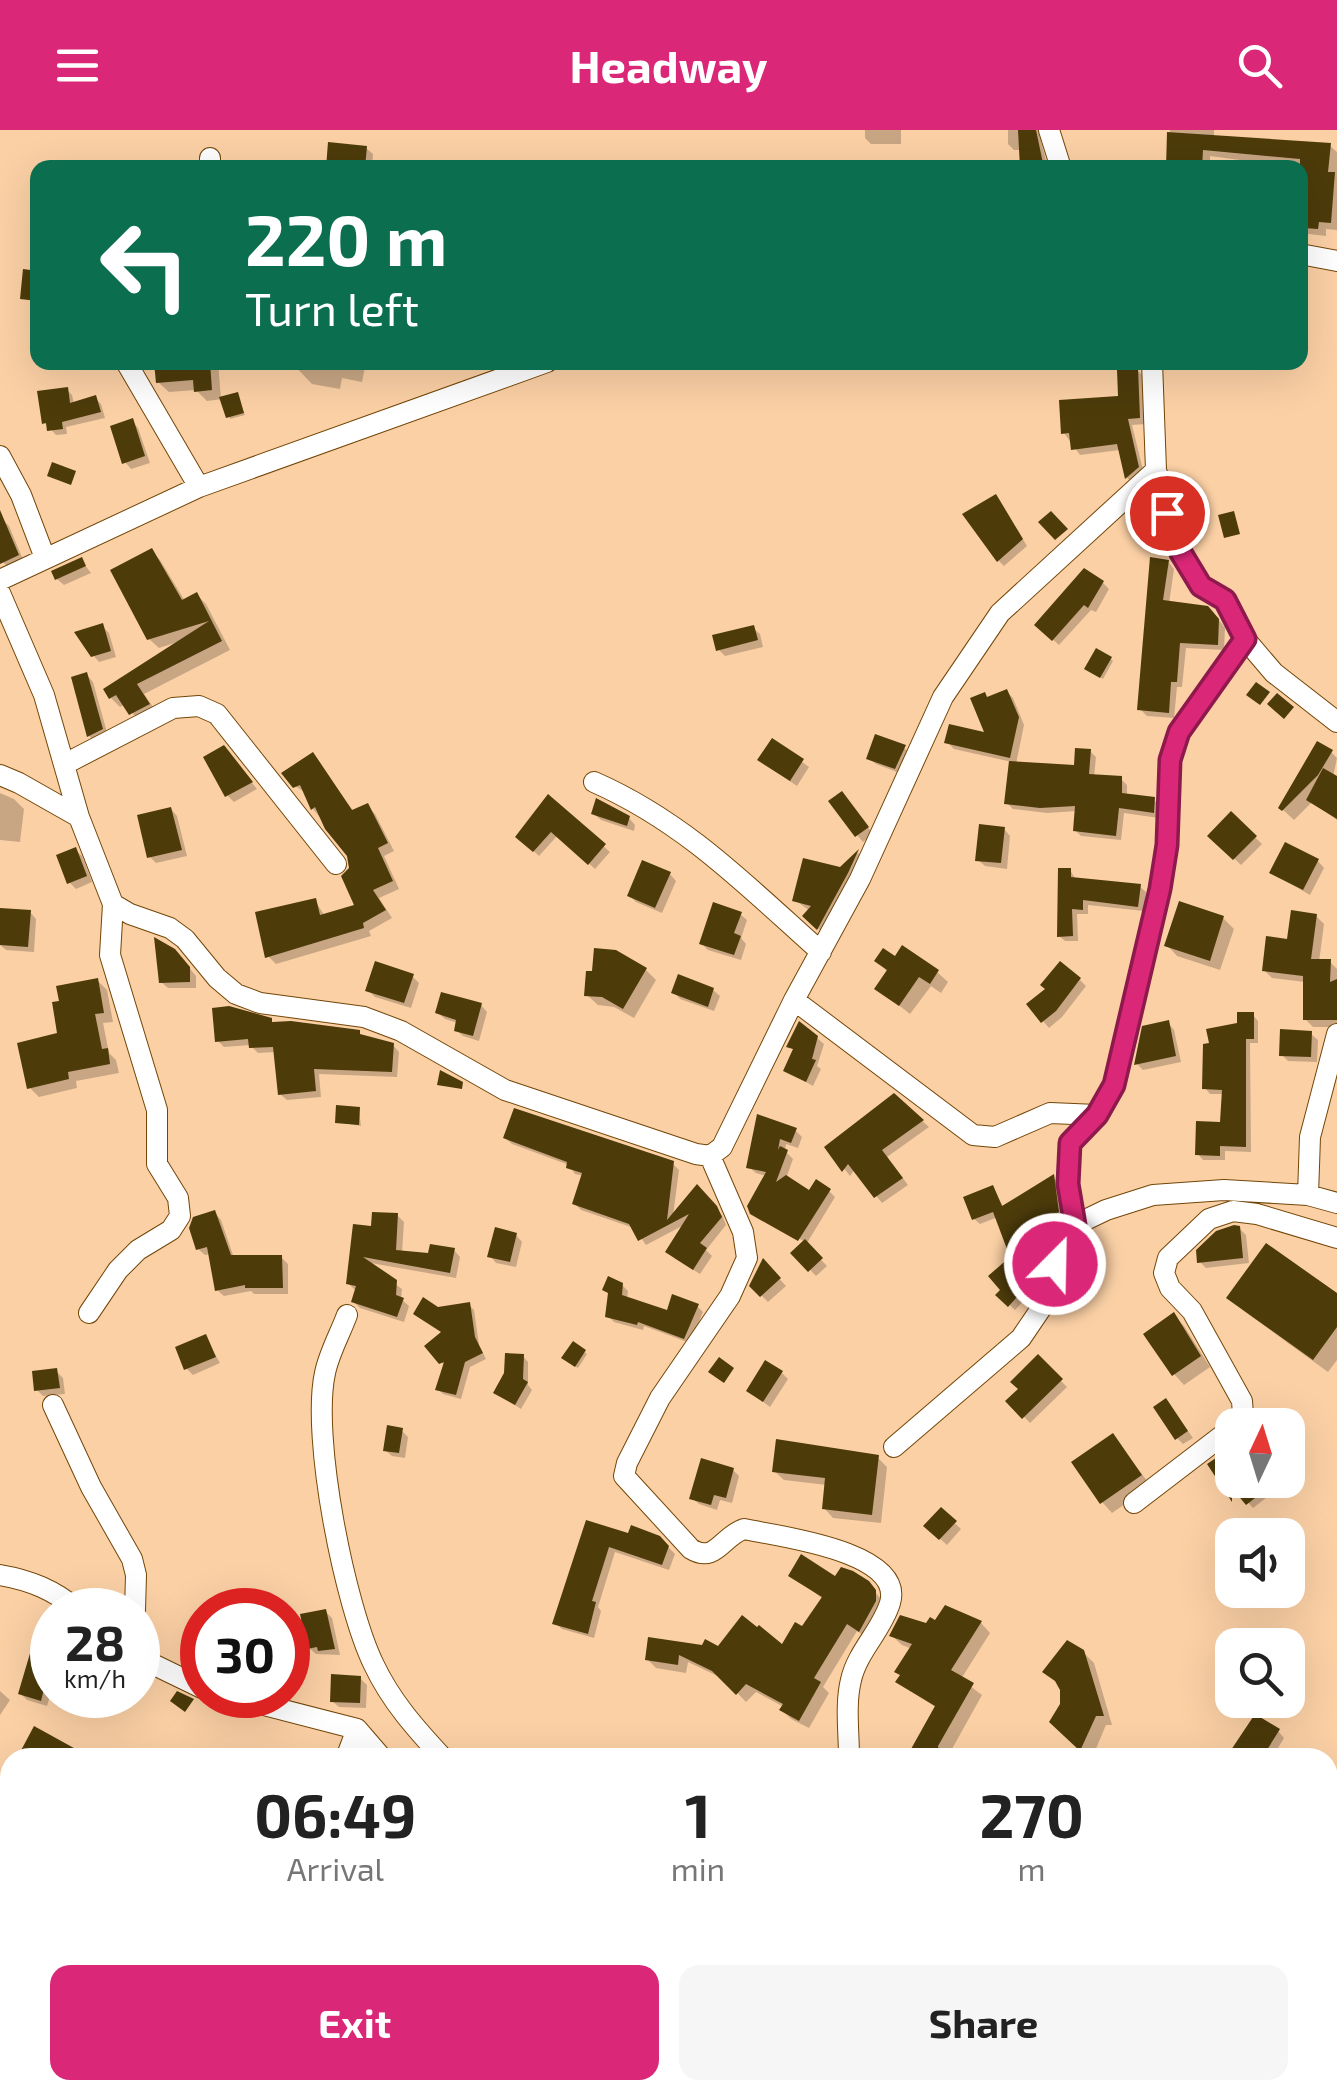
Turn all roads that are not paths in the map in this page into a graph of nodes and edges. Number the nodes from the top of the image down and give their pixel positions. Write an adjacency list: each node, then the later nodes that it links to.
1 (1049, 130): 2 (street)
2 (1058, 160)
3 (1308, 256): 4 (street)
4 (1337, 261)
5 (131, 370): 10 (street)
6 (524, 370): 10 (street)
7 (1152, 370): 9 (street)
8 (0, 456): 11 (street)
9 (1156, 470): 14 (street); 22 (street)
10 (200, 486): 11 (street)
11 (45, 558): 12 (street)
12 (0, 580)
13 (0, 592): 16 (street)
14 (1245, 639): 15 (street); 25 (street)
15 (1337, 722)
16 (64, 764): 19 (street); 20 (street)
17 (0, 775): 19 (street)
18 (594, 782): 22 (street)
19 (79, 817): 21 (street)
20 (336, 864)
21 (113, 904): 26 (street); 31 (street)
22 (821, 952): 23 (street)
23 (794, 1000): 25 (street); 26 (street)
24 (1337, 1034): 27 (street)
25 (1097, 1115): 29 (street)
26 (710, 1156): 46 (street)
27 (1308, 1196): 28 (street); 29 (street)
28 (1337, 1203)
29 (1075, 1225): 36 (street)
30 (1337, 1238): 34 (street)
31 (89, 1313)
32 (347, 1315): 45 (street)
33 (52, 1404): 40 (street)
34 (1243, 1408)
35 (1215, 1441): 37 (street)
36 (894, 1447)
37 (1134, 1503)
38 (0, 1575): 39 (street)
39 (44, 1588)
40 (136, 1588)
41 (310, 1717): 42 (street)
42 (357, 1729): 43 (street); 44 (street)
43 (350, 1748)
44 (373, 1748)
45 (434, 1748)
46 (849, 1748)

